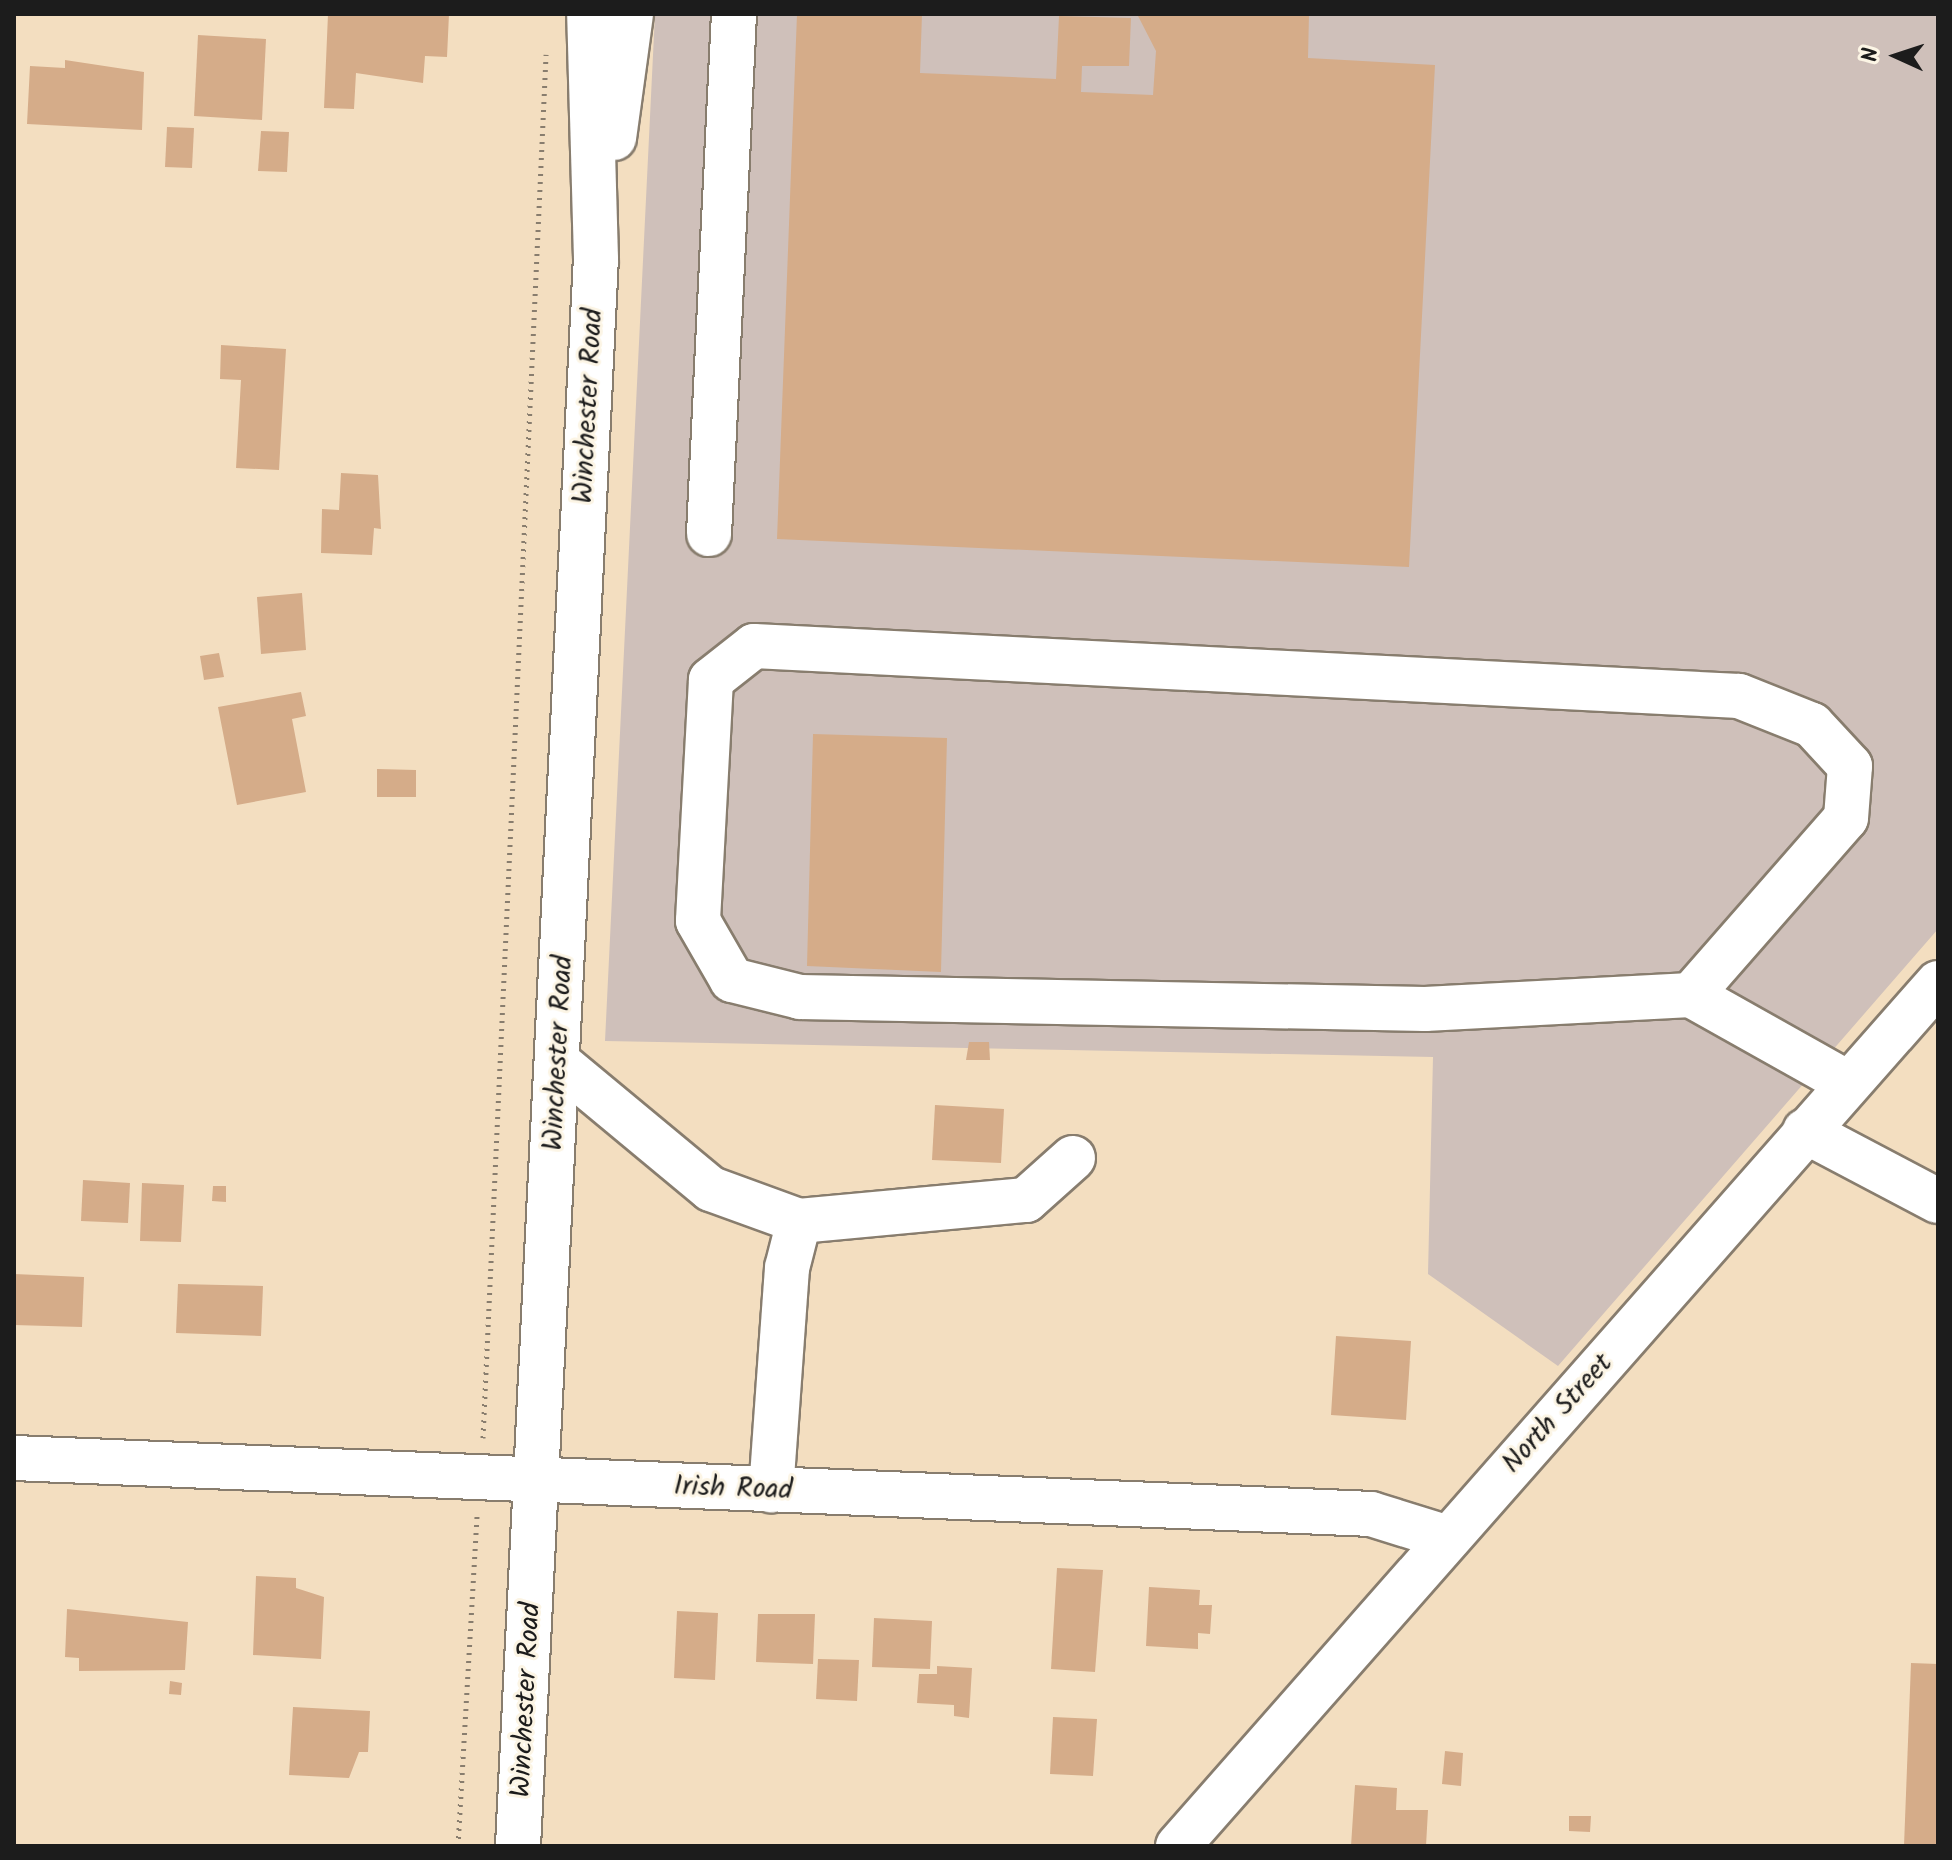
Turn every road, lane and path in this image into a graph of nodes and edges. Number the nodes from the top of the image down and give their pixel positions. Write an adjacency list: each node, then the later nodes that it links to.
1 (589, 14): 5 (street, Winchester Road)
2 (631, 14): 5 (street, Winchester Road)
3 (734, 14): 6 (street)
4 (547, 42): 16 (path)
5 (596, 259): 9 (street, Winchester Road)
6 (709, 534)
7 (1938, 983): 10 (street, North Street)
8 (1691, 995): 8 (street); 10 (street)
9 (559, 1063): 14 (street); 17 (street, Winchester Road)
10 (1848, 1083): 11 (street, North Street)
11 (1805, 1131): 13 (street); 19 (street, North Street)
12 (1073, 1158): 14 (street)
13 (1938, 1201)
14 (799, 1221): 18 (street)
15 (14, 1458): 16 (street, Irish Road)
16 (479, 1480): 17 (street, Irish Road); 20 (path)
17 (539, 1481): 18 (street, Irish Road); 21 (street, Winchester Road)
18 (771, 1490): 19 (street, Irish Road)
19 (1448, 1538): 22 (street, North Street)
20 (458, 1846)
21 (518, 1846)
22 (1178, 1846)

